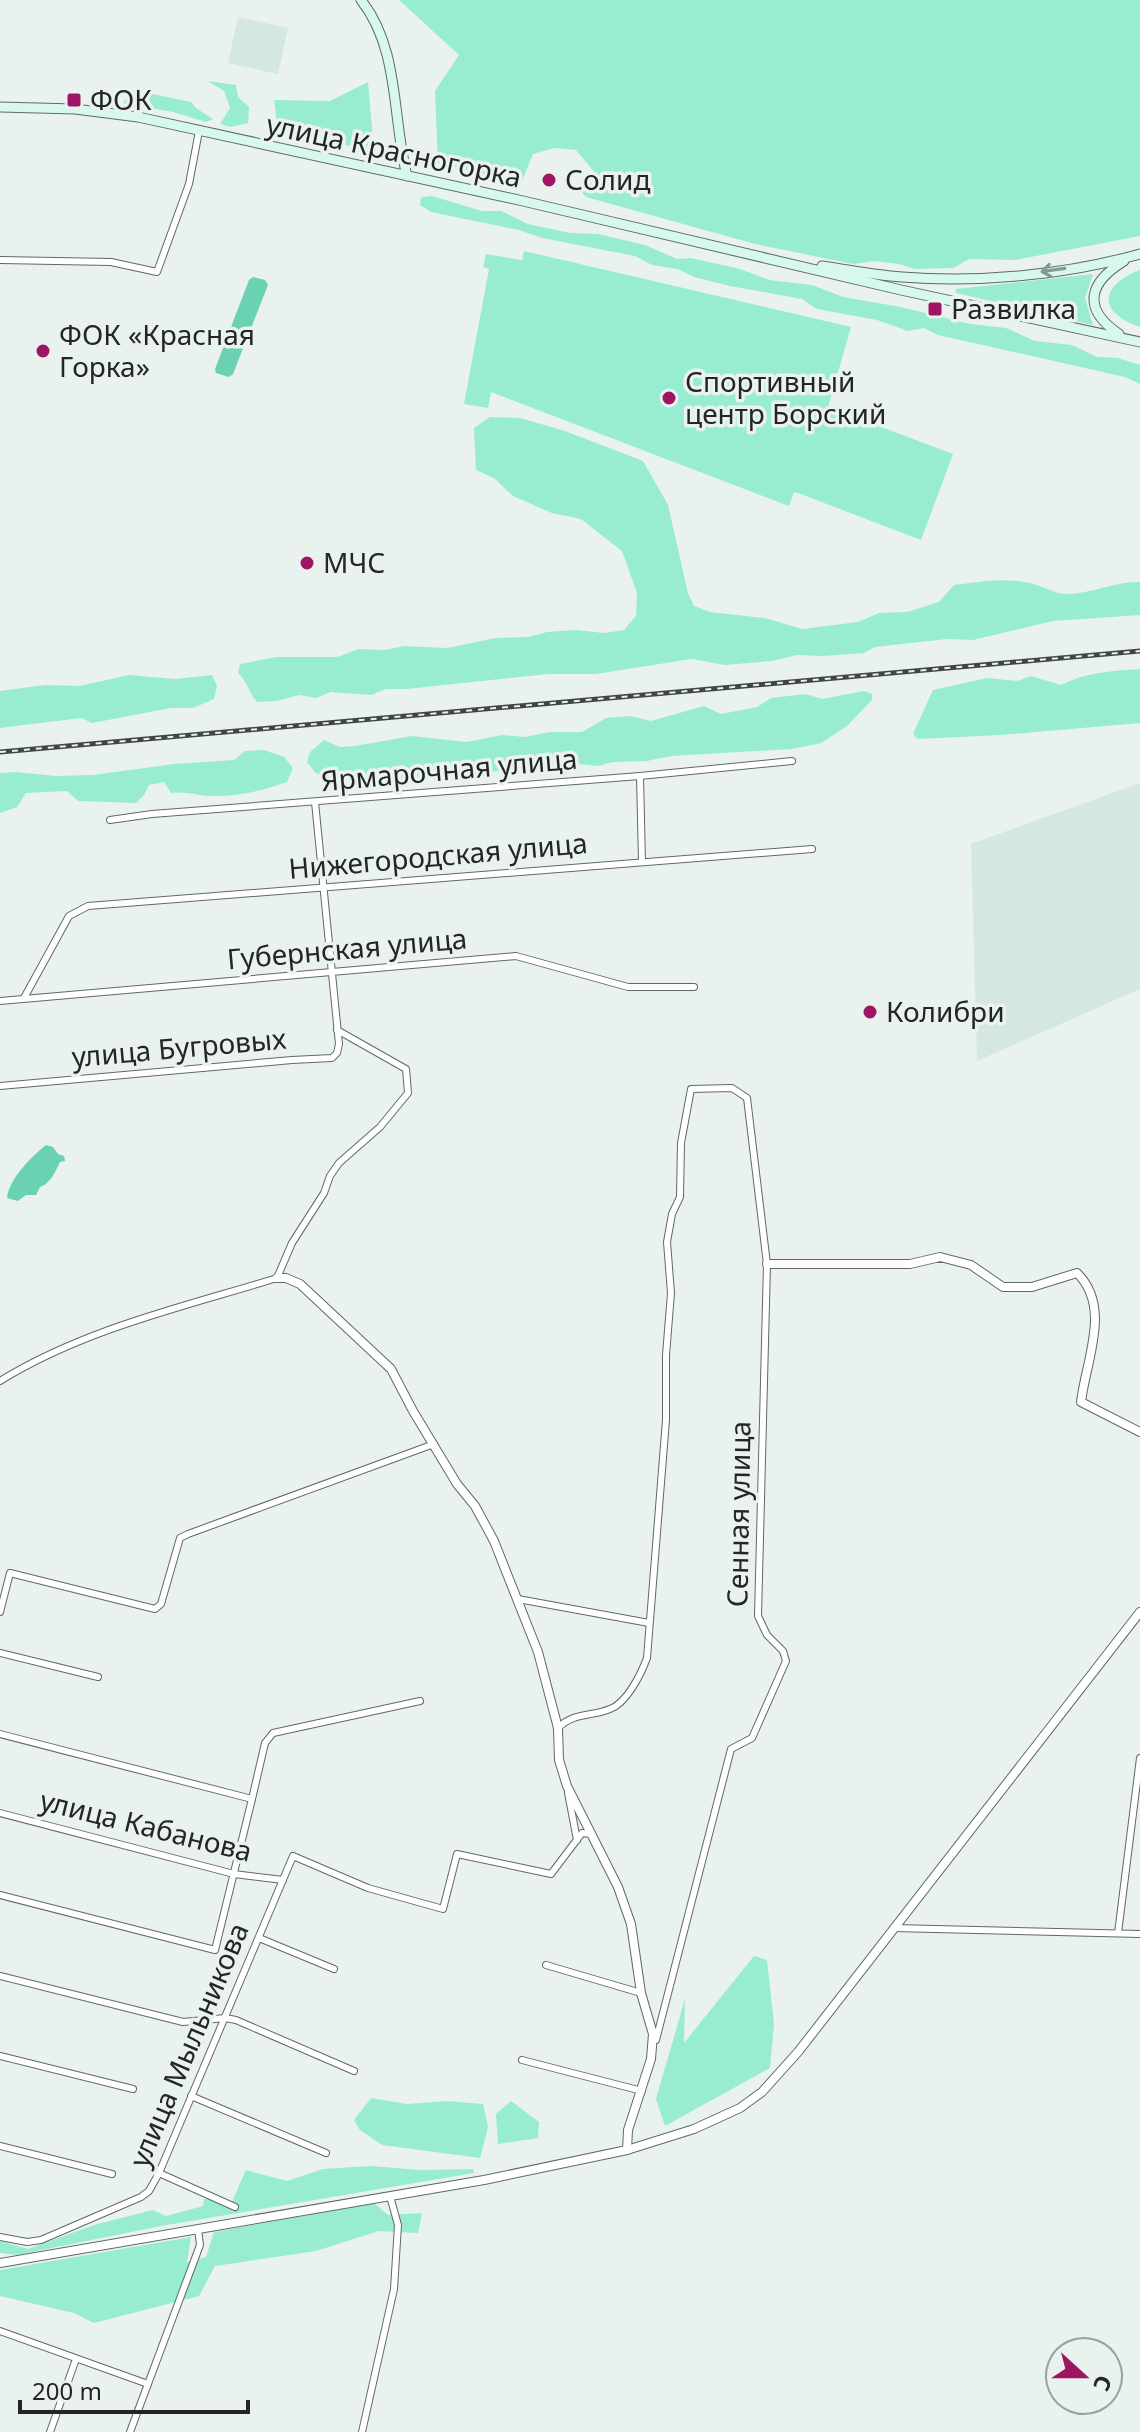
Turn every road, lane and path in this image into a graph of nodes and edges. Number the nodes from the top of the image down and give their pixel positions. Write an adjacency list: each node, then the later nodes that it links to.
1 (361, 0): 4 (main road)
2 (0, 107): 3 (main road, улица Красногорка)
3 (199, 131): 4 (main road, улица Красногорка); 7 (street)
4 (407, 176): 6 (main road, улица Красногорка)
5 (1135, 255): 6 (main road, one-way to 6); 8 (main road)
6 (776, 259): 8 (main road)
7 (0, 260)
8 (1124, 338): 9 (main road)
9 (1140, 342)
10 (792, 761): 11 (street, Ярмарочная улица)
11 (640, 776): 12 (street, Ярмарочная улица); 15 (street)
12 (315, 802): 13 (street, Ярмарочная улица); 16 (street)
13 (110, 820)
14 (812, 849): 15 (street, Нижегородская улица)
15 (642, 862): 16 (street, Нижегородская улица)
16 (324, 887): 17 (street); 19 (street, Нижегородская улица)
17 (331, 972): 18 (street, Губернская улица); 19 (street, Губернская улица); 21 (street)
18 (694, 987)
19 (24, 998): 20 (street, Губернская улица)
20 (0, 1001)
21 (337, 1030): 22 (street, улица Бугровых); 24 (street)
22 (0, 1086)
23 (767, 1264): 26 (street); 31 (street, Сенная улица); 56 (street, Сенная улица)
24 (277, 1278): 25 (street); 27 (street)
25 (0, 1381)
26 (1140, 1432)
27 (434, 1444): 28 (street); 29 (street)
28 (518, 1599): 31 (street); 35 (street)
29 (0, 1612)
30 (1140, 1612): 47 (street)
31 (649, 1623): 35 (street)
32 (0, 1653): 33 (street)
33 (98, 1677)
34 (420, 1701): 39 (street)
35 (558, 1728): 38 (street)
36 (0, 1734): 39 (street)
37 (1140, 1758): 48 (street)
38 (567, 1786): 41 (street); 42 (street)
39 (252, 1799): 44 (street)
40 (0, 1813): 44 (street, улица Кабанова)
41 (591, 1834): 42 (street); 54 (street)
42 (577, 1840): 43 (street, улица Кабанова)
43 (293, 1856): 45 (street, улица Мыльникова)
44 (234, 1874): 45 (street, улица Кабанова); 46 (street)
45 (283, 1880): 50 (street, улица Мыльникова)
46 (0, 1895)
47 (893, 1928): 48 (street); 64 (street)
48 (1118, 1933): 49 (street)
49 (1140, 1934)
50 (259, 1938): 52 (street); 55 (street, улица Мыльникова)
51 (546, 1965): 54 (street)
52 (334, 1969)
53 (0, 1976): 55 (street)
54 (641, 1993): 56 (street)
55 (225, 2018): 59 (street); 62 (street, улица Мыльникова)
56 (654, 2047): 61 (street)
57 (0, 2056): 60 (street)
58 (522, 2060): 61 (street)
59 (354, 2071)
60 (133, 2089)
61 (642, 2091): 64 (street)
62 (191, 2096): 65 (street); 66 (street, улица Мыльникова)
63 (0, 2146): 67 (street)
64 (627, 2150): 68 (street)
65 (326, 2153)
66 (159, 2173): 69 (street); 71 (street, улица Мыльникова)
67 (112, 2174)
68 (390, 2196): 70 (street); 78 (street)
69 (235, 2207)
70 (198, 2229): 72 (street); 75 (street)
71 (0, 2237)
72 (0, 2263)
73 (1, 2333): 74 (street)
74 (76, 2359): 75 (street); 76 (street)
75 (148, 2384): 77 (street)
76 (50, 2432)
77 (130, 2432)
78 (362, 2432)

